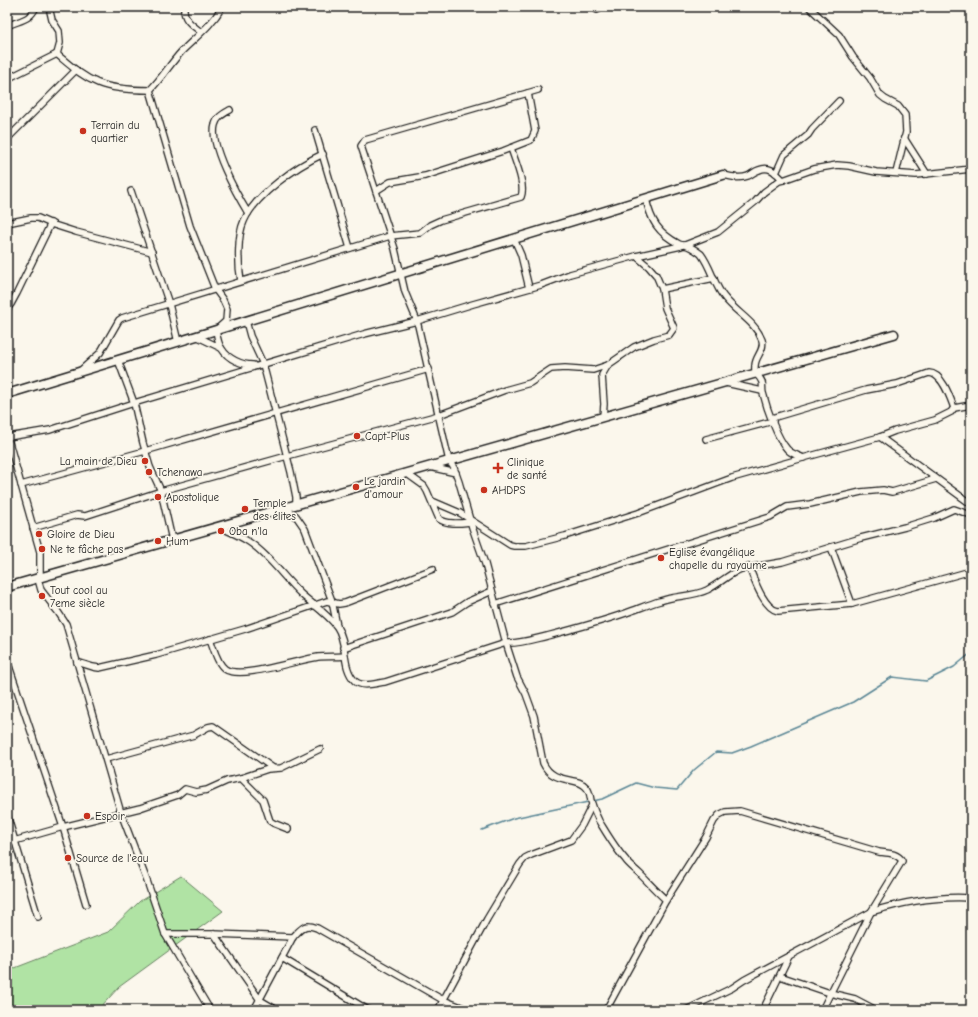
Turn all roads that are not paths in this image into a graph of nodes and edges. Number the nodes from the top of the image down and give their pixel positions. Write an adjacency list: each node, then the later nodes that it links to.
1 (36, 7): 6 (street)
2 (49, 7): 8 (street)
3 (184, 7): 7 (street)
4 (222, 7): 7 (street)
5 (809, 7): 17 (street)
6 (7, 26)
7 (201, 32): 11 (street)
8 (57, 54): 9 (street); 10 (street)
9 (76, 70): 11 (street); 18 (street)
10 (7, 79)
11 (150, 90): 43 (street)
12 (538, 90): 13 (street)
13 (528, 93): 19 (street); 28 (street)
14 (839, 101): 22 (street)
15 (230, 110): 30 (street)
16 (315, 130): 20 (street)
17 (904, 138): 23 (street); 24 (street)
18 (7, 139)
19 (511, 148): 28 (street); 33 (street)
20 (323, 154): 30 (street); 36 (street)
21 (971, 169): 24 (street)
22 (776, 173): 25 (street); 26 (street)
23 (896, 174): 24 (street); 26 (street)
24 (927, 174)
25 (723, 175): 29 (street)
26 (783, 180): 35 (street)
27 (131, 191): 37 (street)
28 (376, 191): 33 (street)
29 (646, 199): 34 (street); 35 (street)
30 (248, 213): 41 (street)
31 (7, 223): 32 (street)
32 (51, 223): 37 (street); 46 (street)
33 (390, 236): 36 (street); 39 (street)
34 (514, 239): 39 (street); 42 (street)
35 (683, 245): 38 (street); 40 (street)
36 (350, 248): 41 (street)
37 (152, 252): 45 (street)
38 (636, 256): 42 (street); 44 (street)
39 (400, 274): 47 (street); 48 (street)
40 (714, 278): 44 (street); 61 (street)
41 (240, 281): 43 (street)
42 (529, 288): 48 (street)
43 (215, 289): 45 (street); 49 (street)
44 (662, 289): 57 (street)
45 (169, 304): 52 (street); 54 (street)
46 (7, 309)
47 (246, 321): 49 (street); 56 (street)
48 (417, 321): 56 (street); 59 (street)
49 (216, 330): 51 (street); 53 (street)
50 (894, 334): 61 (street)
51 (196, 336): 52 (street); 53 (street)
52 (178, 342): 55 (street)
53 (221, 348): 56 (street)
54 (100, 353): 58 (street); 60 (street)
55 (118, 360): 58 (street); 65 (street)
56 (261, 365): 65 (street); 68 (street)
57 (608, 365): 69 (street); 70 (street)
58 (99, 366): 60 (street)
59 (428, 369): 68 (street); 69 (street)
60 (80, 372): 64 (street)
61 (755, 373): 62 (street); 63 (street)
62 (722, 383): 63 (street); 70 (street)
63 (762, 391): 71 (street)
64 (7, 394)
65 (134, 403): 72 (street); 75 (street)
66 (971, 405): 67 (street)
67 (954, 408): 71 (street); 73 (street)
68 (276, 413): 75 (street); 76 (street)
69 (439, 415): 76 (street); 78 (street)
70 (604, 417): 78 (street)
71 (772, 419): 74 (street); 77 (street)
72 (7, 436): 84 (street)
73 (880, 437): 77 (street); 82 (street)
74 (706, 439)
75 (146, 451): 83 (street); 85 (street)
76 (287, 456): 85 (street); 89 (street)
77 (803, 458): 92 (street)
78 (449, 461): 79 (street); 81 (street)
79 (428, 467): 80 (street); 81 (street)
80 (406, 473): 87 (street); 89 (street)
81 (456, 473): 92 (street)
82 (936, 478): 88 (street); 104 (street)
83 (32, 482): 84 (street); 86 (street)
84 (21, 485): 86 (street)
85 (161, 491): 94 (street); 95 (street)
86 (23, 495): 94 (street)
87 (432, 501): 92 (street); 92 (street)
88 (971, 504)
89 (296, 505): 90 (street)
90 (284, 508): 93 (street); 103 (street)
91 (971, 515): 96 (street)
92 (471, 521): 102 (street)
93 (219, 527): 95 (street); 106 (street)
94 (33, 528): 100 (street)
95 (172, 540): 100 (street)
96 (831, 547): 97 (street); 105 (street)
97 (749, 567): 105 (street); 109 (street)
98 (433, 569): 103 (street)
99 (971, 571): 105 (street)
100 (38, 578): 101 (street); 113 (street)
101 (7, 587)
102 (492, 591): 104 (street); 110 (street)
103 (332, 601): 106 (street); 107 (street)
104 (495, 604): 109 (street)
105 (852, 604)
106 (313, 605): 107 (street); 108 (street)
107 (337, 627): 110 (street)
108 (210, 639): 111 (street); 113 (street)
109 (506, 643): 111 (street); 118 (street)
110 (343, 648): 111 (street)
111 (345, 656)
112 (7, 660): 121 (street)
113 (77, 662): 115 (street)
114 (320, 749): 116 (street)
115 (106, 759): 116 (street); 119 (street)
116 (273, 768): 117 (street)
117 (241, 778): 119 (street); 122 (street)
118 (592, 805): 126 (street); 138 (street)
119 (121, 813): 121 (street); 130 (street)
120 (7, 815): 123 (street)
121 (63, 827): 123 (street); 127 (street)
122 (288, 829)
123 (16, 841): 124 (street); 129 (street)
124 (7, 843)
125 (971, 898): 128 (street)
126 (666, 900): 128 (street); 145 (street)
127 (86, 904)
128 (871, 912): 133 (street); 136 (street)
129 (38, 917)
130 (165, 934): 131 (street); 139 (street)
131 (214, 934): 132 (street); 137 (street)
132 (293, 937): 134 (street); 138 (street)
133 (789, 956): 135 (street); 146 (street)
134 (282, 958): 137 (street); 142 (street)
135 (780, 976): 136 (street); 147 (street)
136 (830, 993): 148 (street); 149 (street)
137 (260, 1000): 140 (street); 141 (street)
138 (443, 1000): 143 (street); 144 (street)
139 (210, 1010)
140 (254, 1010)
141 (277, 1010)
142 (368, 1010)
143 (438, 1010)
144 (469, 1010)
145 (606, 1010)
146 (686, 1010)
147 (763, 1010)
148 (822, 1010)
149 (876, 1010)

